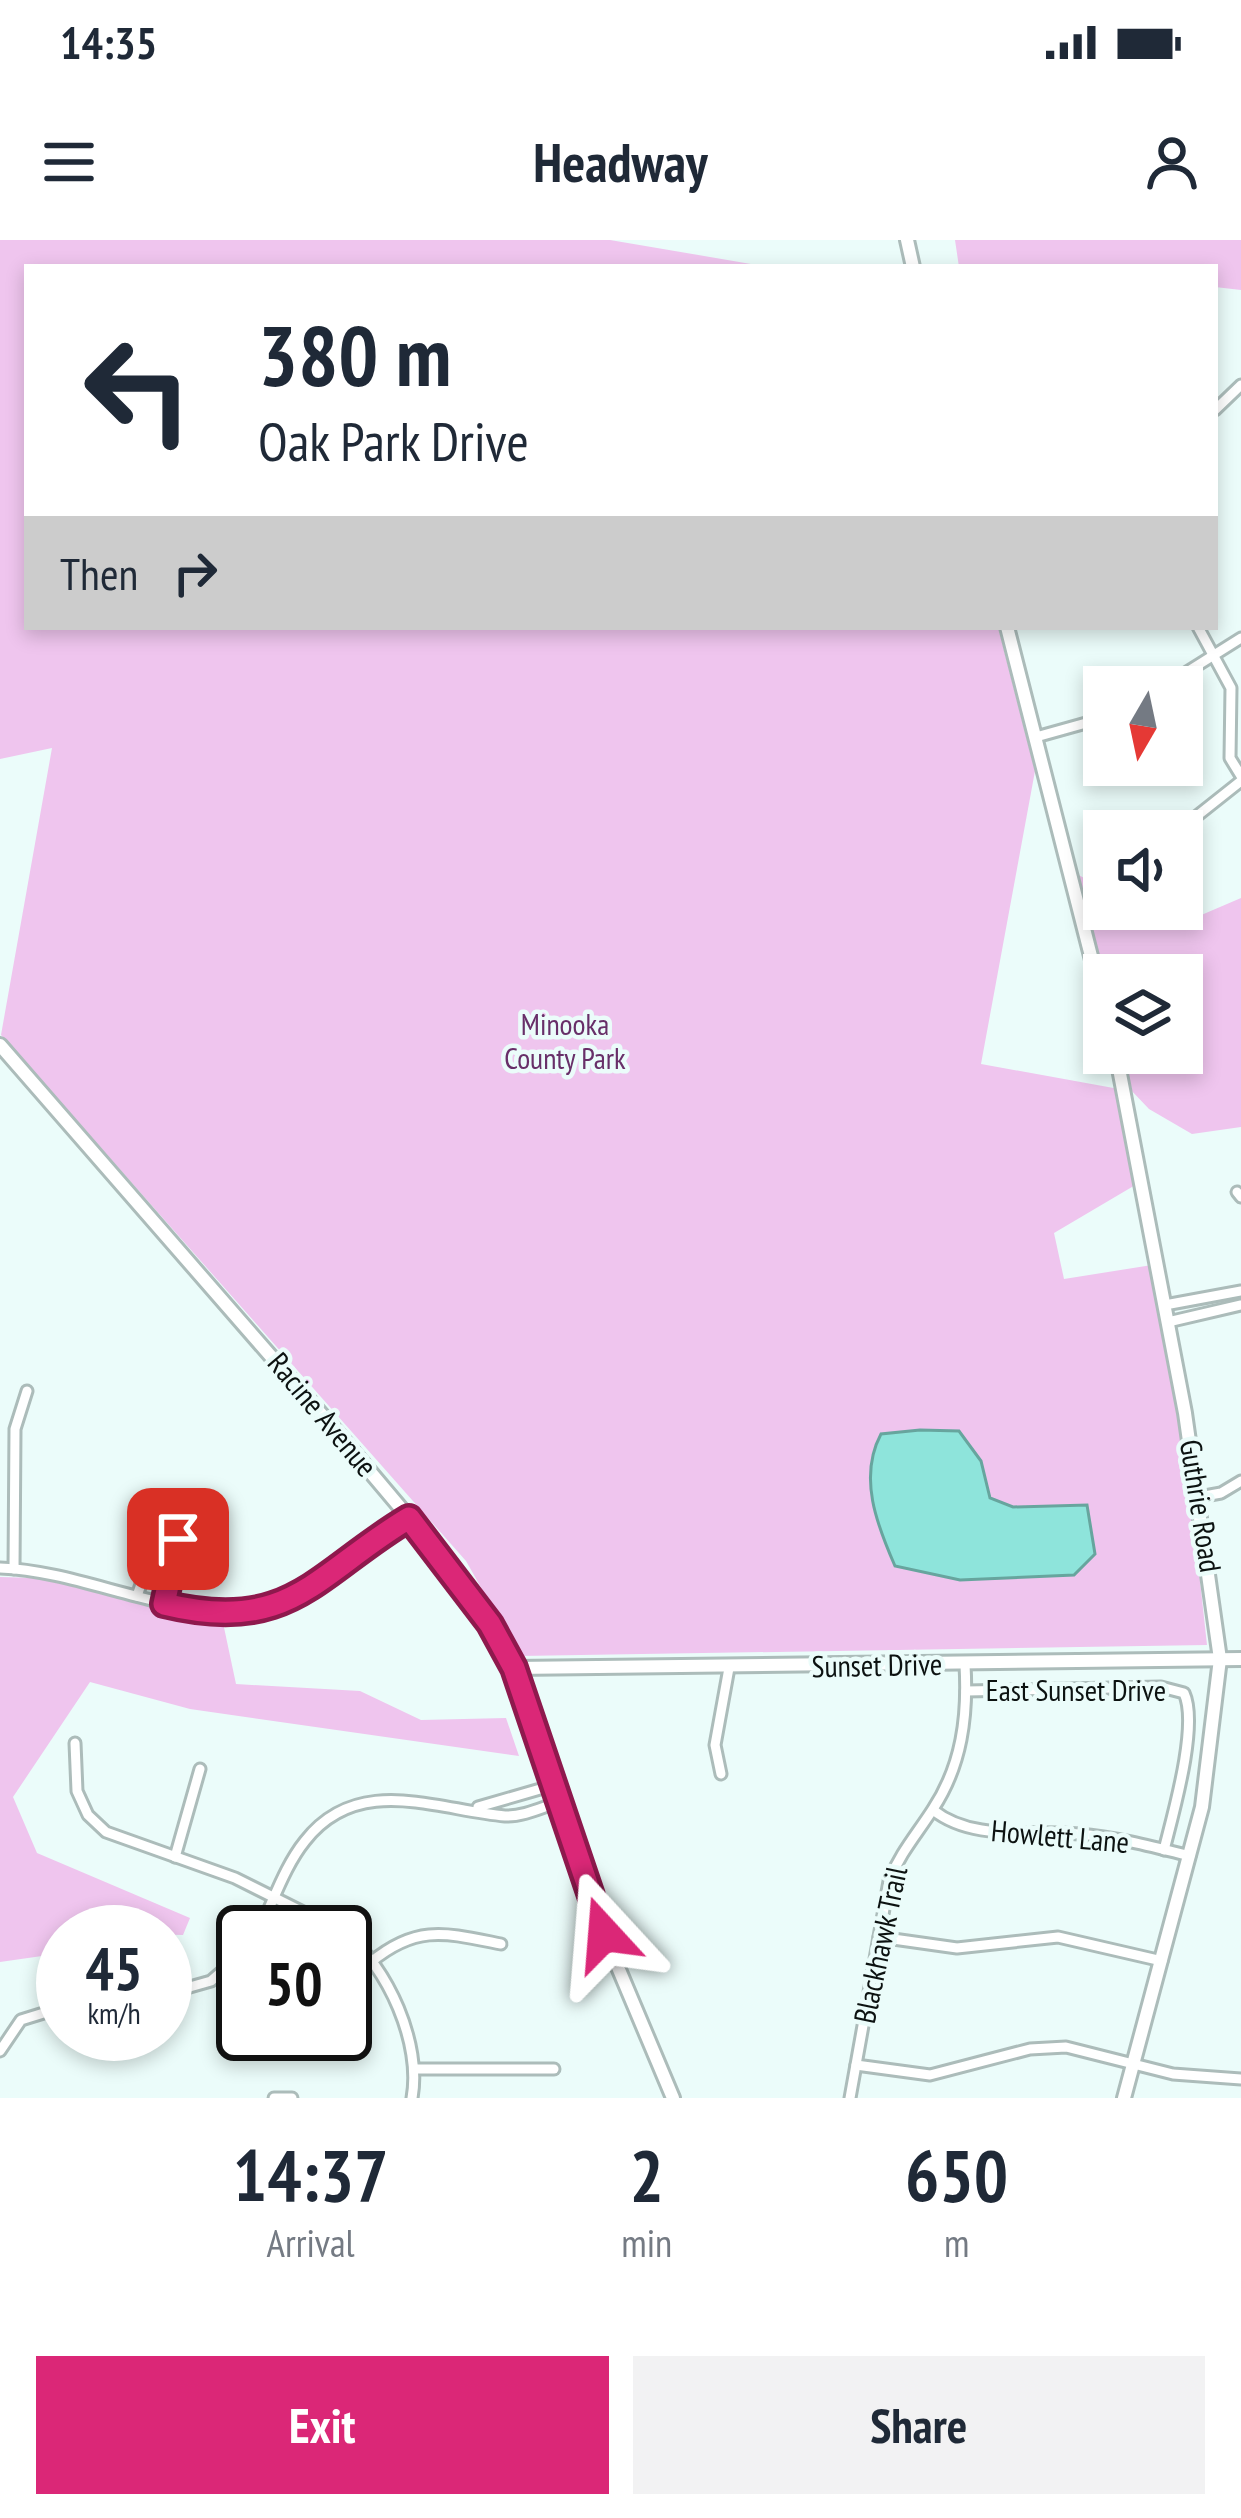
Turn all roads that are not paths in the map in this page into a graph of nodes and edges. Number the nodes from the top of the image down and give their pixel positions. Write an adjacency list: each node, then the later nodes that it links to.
1 (1241, 385): 2 (street)
2 (1218, 407)
3 (1008, 630): 9 (street)
4 (1200, 630): 6 (street)
5 (1241, 638): 6 (street)
6 (1214, 652): 7 (street); 10 (street)
7 (1194, 666)
8 (1083, 724): 9 (street)
9 (1036, 737): 12 (street)
10 (1241, 779): 11 (street)
11 (1203, 810)
12 (1091, 954)
13 (0, 1046): 24 (street, Racine Avenue)
14 (1120, 1074): 17 (street, Guthrie Road)
15 (1241, 1292): 16 (street)
16 (1208, 1298): 17 (street); 19 (street)
17 (1165, 1305): 20 (street, Guthrie Road)
18 (1241, 1305): 19 (street)
19 (1209, 1312): 20 (street)
20 (1168, 1322): 23 (street, Guthrie Road)
21 (27, 1391): 26 (street)
22 (1241, 1481): 23 (street)
23 (1198, 1497): 29 (street, Guthrie Road)
24 (409, 1518): 28 (street); 32 (street, Racine Avenue)
25 (0, 1568): 26 (street)
26 (14, 1569): 27 (street)
27 (137, 1596): 28 (street); 28 (street)
28 (164, 1604)
29 (1220, 1659): 30 (street, Sunset Drive); 31 (street, Sunset Drive); 43 (street, Guthrie Road)
30 (1241, 1659)
31 (965, 1665): 33 (street, Sunset Drive); 34 (street, Blackhawk Trail)
32 (514, 1668): 33 (street, Sunset Drive); 38 (street, Racine Avenue)
33 (729, 1668): 37 (street)
34 (967, 1690): 41 (street, Blackhawk Trail); 42 (street, East Sunset Drive)
35 (75, 1743): 44 (street)
36 (200, 1769): 44 (street)
37 (721, 1774)
38 (554, 1785): 39 (street, Racine Avenue); 40 (street)
39 (559, 1802): 40 (street); 63 (street, Racine Avenue)
40 (474, 1809): 45 (street)
41 (933, 1810): 42 (street, Howlett Lane); 48 (street, Blackhawk Trail)
42 (1164, 1850): 43 (street, Howlett Lane)
43 (1190, 1856): 51 (street, Guthrie Road)
44 (176, 1857): 45 (street)
45 (275, 1895): 46 (street); 47 (street)
46 (270, 1905)
47 (293, 1905)
48 (879, 1937): 51 (street); 56 (street, Blackhawk Trail)
49 (501, 1944): 50 (street)
50 (372, 1961)
51 (1162, 1961): 55 (street, Guthrie Road)
52 (372, 1964): 58 (street)
53 (36, 2015): 54 (street)
54 (0, 2051)
55 (1134, 2064): 56 (street); 59 (street); 65 (street, Guthrie Road)
56 (856, 2065): 64 (street, Blackhawk Trail)
57 (554, 2068): 58 (street)
58 (415, 2069): 62 (street)
59 (1241, 2079)
60 (274, 2098): 61 (street)
61 (292, 2098)
62 (412, 2098)
63 (673, 2098)
64 (850, 2098)
65 (1124, 2098)

